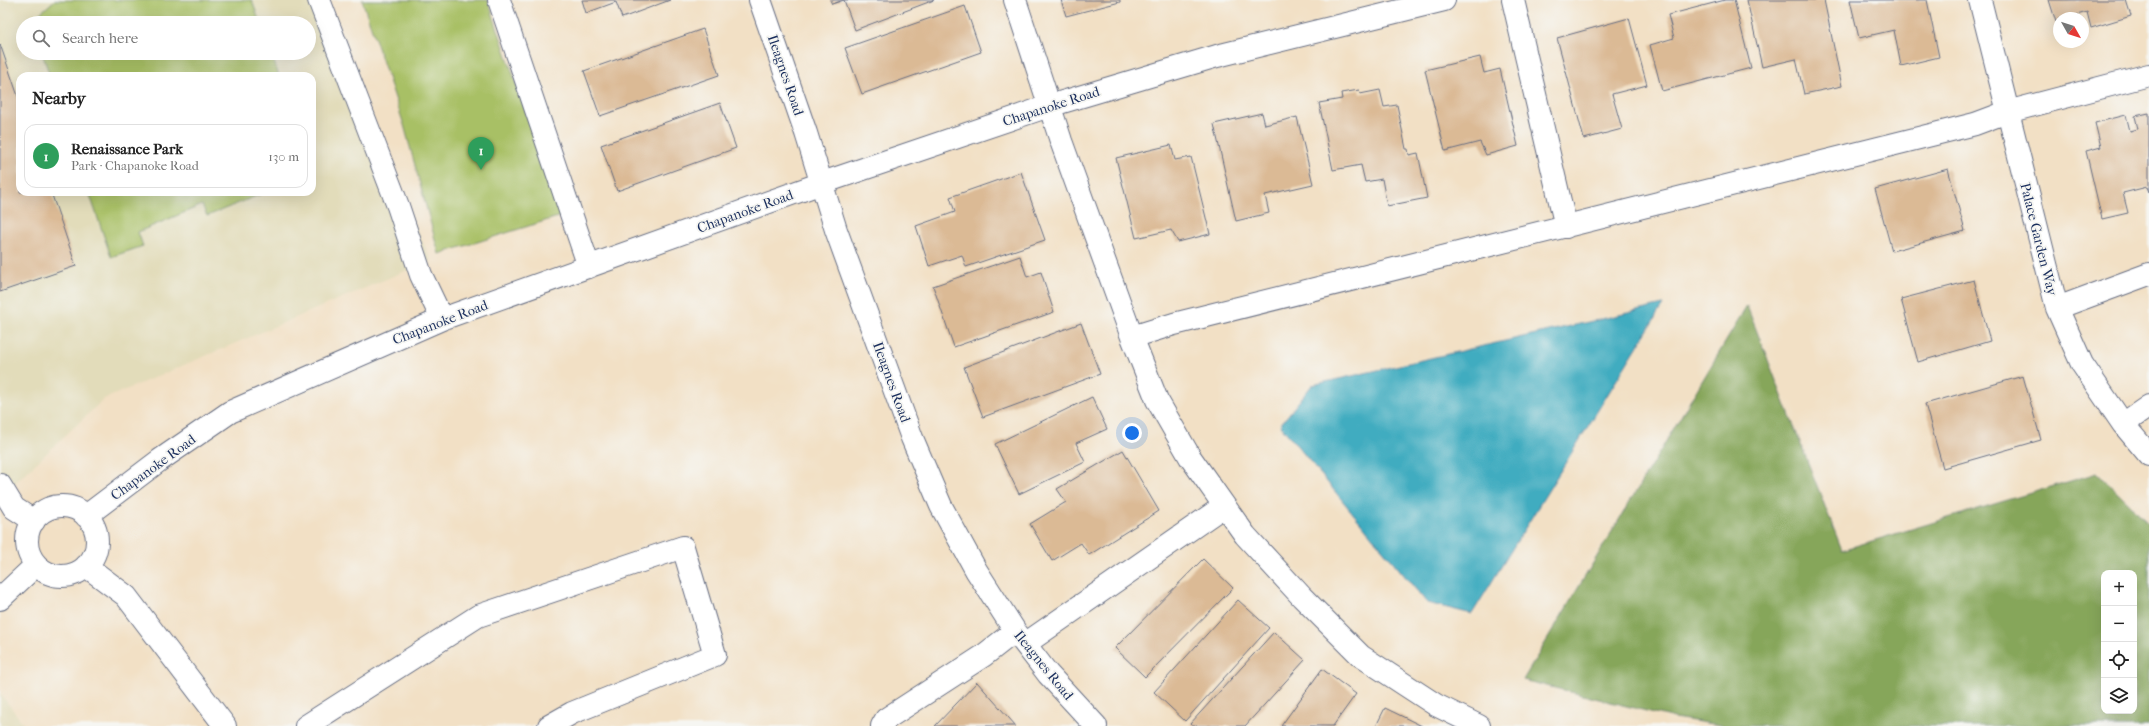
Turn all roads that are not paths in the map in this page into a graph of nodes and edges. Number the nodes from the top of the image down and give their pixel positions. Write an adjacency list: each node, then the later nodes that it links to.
1 (319, 0): 16 (street)
2 (499, 0): 13 (street)
3 (760, 0): 11 (street, Ileagnes Road)
4 (1014, 0): 9 (street)
5 (1444, 0): 9 (street, Chapanoke Road)
6 (1513, 0): 12 (street)
7 (1980, 0): 10 (street, Palace Garden Way)
8 (2149, 75): 10 (street)
9 (1049, 106): 11 (street, Chapanoke Road); 17 (street)
10 (2007, 112): 12 (street); 15 (street, Palace Garden Way)
11 (822, 183): 13 (street, Chapanoke Road); 28 (street, Ileagnes Road)
12 (1566, 227): 17 (street)
13 (589, 267): 16 (street, Chapanoke Road)
14 (2149, 274): 15 (street)
15 (2057, 308): 19 (street, Palace Garden Way)
16 (442, 319): 23 (street, Chapanoke Road)
17 (1132, 337): 22 (street)
18 (2149, 406): 19 (street)
19 (2123, 424): 20 (street, Palace Garden Way)
20 (2149, 455)
21 (0, 485): 24 (street)
22 (1224, 506): 28 (street); 34 (street)
23 (86, 516): 24 (street); 26 (street)
24 (34, 521): 25 (street)
25 (36, 565): 26 (street); 27 (street)
26 (86, 566): 29 (street)
27 (0, 599)
28 (1020, 638): 32 (street); 33 (street, Ileagnes Road)
29 (225, 726)
30 (306, 726): 31 (street)
31 (548, 726)
32 (882, 726)
33 (1096, 726)
34 (1479, 726)

